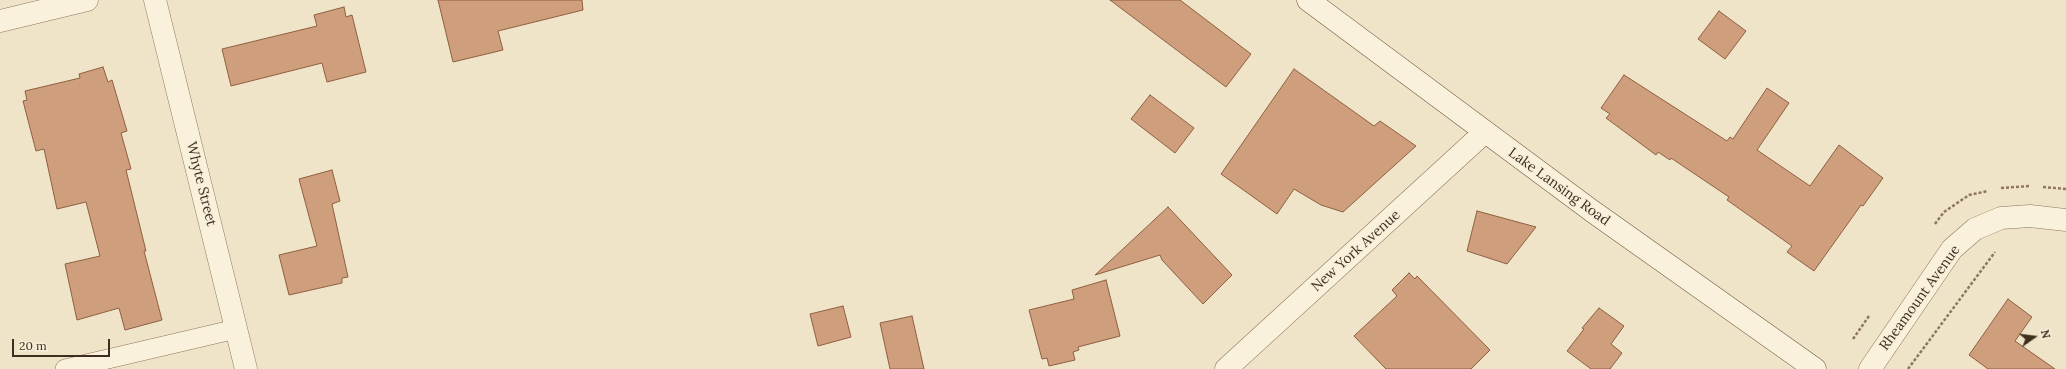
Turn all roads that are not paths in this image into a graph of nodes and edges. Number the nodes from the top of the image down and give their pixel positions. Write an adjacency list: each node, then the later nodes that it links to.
1 (87, 0): 4 (street)
2 (155, 0): 7 (street, Whyte Street)
3 (1308, 0): 5 (street, Lake Lansing Road)
4 (0, 21)
5 (1485, 132): 10 (street, New York Avenue); 11 (street, Lake Lansing Road)
6 (2066, 220): 12 (street, Rheamount Avenue)
7 (236, 329): 8 (lane); 9 (street, Whyte Street)
8 (65, 369)
9 (246, 369)
10 (1226, 369)
11 (1815, 369)
12 (1870, 369)

